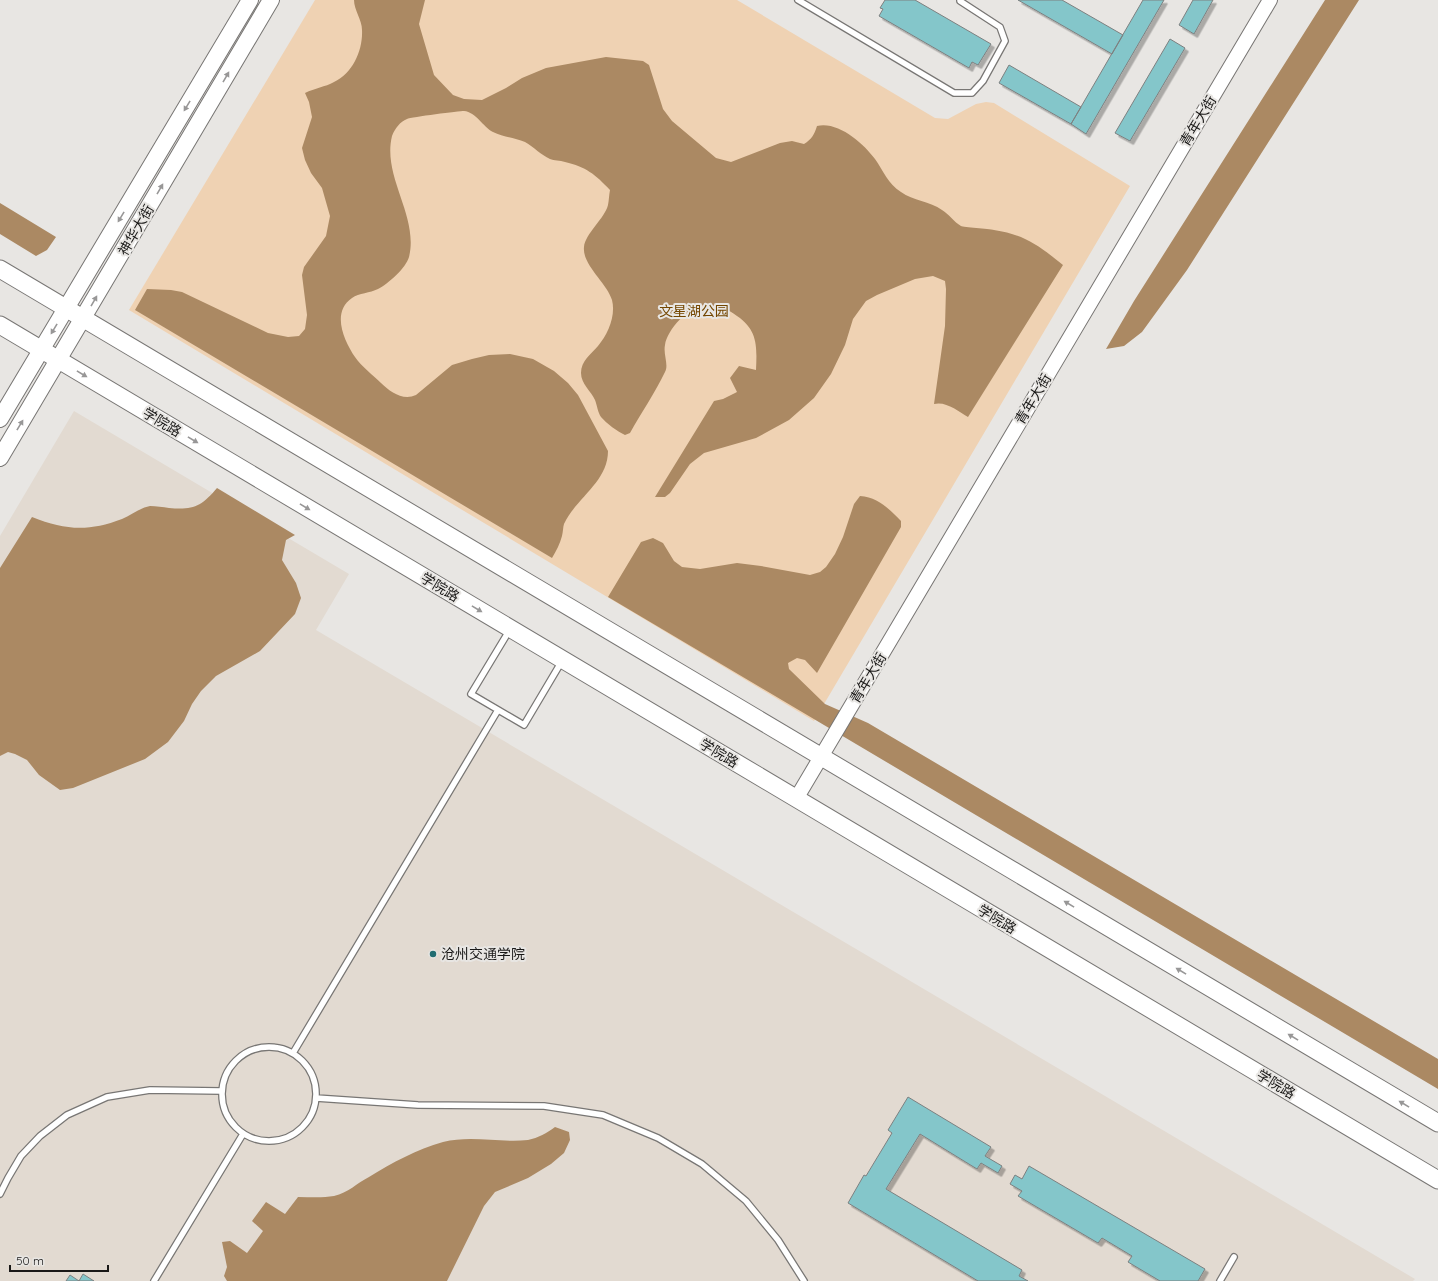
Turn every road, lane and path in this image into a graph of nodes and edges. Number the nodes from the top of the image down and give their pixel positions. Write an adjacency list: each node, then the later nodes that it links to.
1 (250, 0): 7 (main road, 神华大街, one-way to 7)
2 (271, 0): 8 (main road, 神华大街, one-way to 2)
3 (798, 0): 4 (lane)
4 (960, 0)
5 (1270, 0): 17 (street, 青年大街)
6 (0, 269): 7 (main road)
7 (66, 308): 8 (main road); 10 (main road, 神华大街, one-way to 10)
8 (84, 318): 11 (main road, 神华大街); 17 (main road)
9 (0, 325): 10 (main road, 学院路)
10 (41, 350): 11 (main road, 学院路); 12 (main road, 神华大街)
11 (59, 360): 13 (main road, 神华大街, one-way to 11); 14 (main road, 学院路, one-way to 14)
12 (0, 419)
13 (0, 458)
14 (510, 629): 15 (main road, 学院路); 16 (lane)
15 (563, 660): 16 (lane); 18 (main road, 学院路)
16 (498, 710): 19 (lane)
17 (821, 757): 18 (street, 青年大街); 22 (main road, one-way to 17)
18 (796, 799): 24 (main road, 学院路)
19 (293, 1054): 20 (lane); 21 (lane)
20 (221, 1091): 23 (lane); 25 (lane)
21 (316, 1098): 23 (lane); 28 (lane)
22 (1438, 1124)
23 (243, 1134): 27 (lane)
24 (1438, 1180)
25 (0, 1194)
26 (1234, 1257): 29 (lane)
27 (154, 1281)
28 (804, 1281)
29 (1220, 1281)

